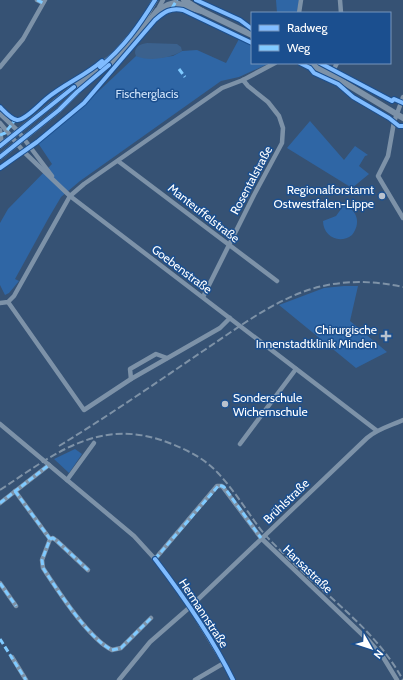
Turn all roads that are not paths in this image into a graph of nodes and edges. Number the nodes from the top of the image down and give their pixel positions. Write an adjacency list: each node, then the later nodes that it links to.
1 (37, 0): 7 (street)
2 (156, 0): 25 (street)
3 (163, 0): 8 (street)
4 (184, 0): 9 (street)
5 (300, 0): 10 (street)
6 (340, 0): 11 (street)
7 (44, 2): 16 (street)
8 (157, 11): 9 (street); 27 (street)
9 (202, 11): 12 (street)
10 (299, 12)
11 (341, 12)
12 (251, 35)
13 (273, 64): 18 (street)
14 (310, 64): 17 (street)
15 (336, 64): 17 (street)
16 (0, 67)
17 (331, 75): 21 (street)
18 (243, 80): 31 (street); 35 (street, Rosentalstraße)
19 (403, 97): 21 (street)
20 (0, 114): 25 (street, Goebenstraße)
21 (397, 114): 22 (street); 34 (street)
22 (403, 118)
23 (0, 123): 26 (street, Goebenstraße)
24 (0, 130): 29 (street)
25 (18, 131): 26 (street); 27 (street, Goebenstraße)
26 (12, 136): 28 (street, Goebenstraße); 29 (street)
27 (24, 138): 28 (street); 32 (street, Goebenstraße)
28 (17, 143): 30 (street); 32 (street, Goebenstraße)
29 (1, 146)
30 (0, 158)
31 (118, 161): 33 (street); 35 (street, Manteuffelstraße)
32 (58, 184): 33 (street, Goebenstraße)
33 (70, 196): 37 (street, Goebenstraße); 38 (street)
34 (403, 218)
35 (228, 246): 36 (street, Manteuffelstraße); 37 (street, Rosentalstraße)
36 (277, 281)
37 (203, 297): 40 (street, Goebenstraße)
38 (8, 302): 39 (street); 43 (street)
39 (0, 303)
40 (230, 318): 41 (street); 42 (street, Goebenstraße)
41 (167, 358): 43 (street); 43 (street)
42 (296, 369): 47 (street, Goebenstraße); 49 (street)
43 (131, 379)
44 (401, 421): 46 (street); 47 (street, Brühlstraße)
45 (0, 424): 50 (street, Hermannstraße)
46 (403, 428)
47 (376, 430): 54 (street, Brühlstraße)
48 (94, 443): 51 (street)
49 (240, 444)
50 (48, 465): 51 (street, Hermannstraße); 52 (street)
51 (67, 480): 56 (street, Hermannstraße)
52 (15, 491): 53 (street); 55 (street)
53 (0, 503)
54 (261, 538): 56 (street, Hansastraße); 60 (street, Brühlstraße); 68 (street, Hansastraße)
55 (50, 539): 57 (street); 61 (street)
56 (155, 559): 60 (street, Hermannstraße)
57 (88, 570)
58 (0, 583): 59 (street)
59 (16, 606)
60 (190, 607): 63 (street, Hermannstraße); 65 (street, Brühlstraße)
61 (151, 618)
62 (12, 657): 64 (street)
63 (224, 663): 66 (street); 67 (street, Hermannstraße)
64 (26, 680)
65 (119, 680)
66 (195, 680)
67 (233, 680)
68 (397, 680)

